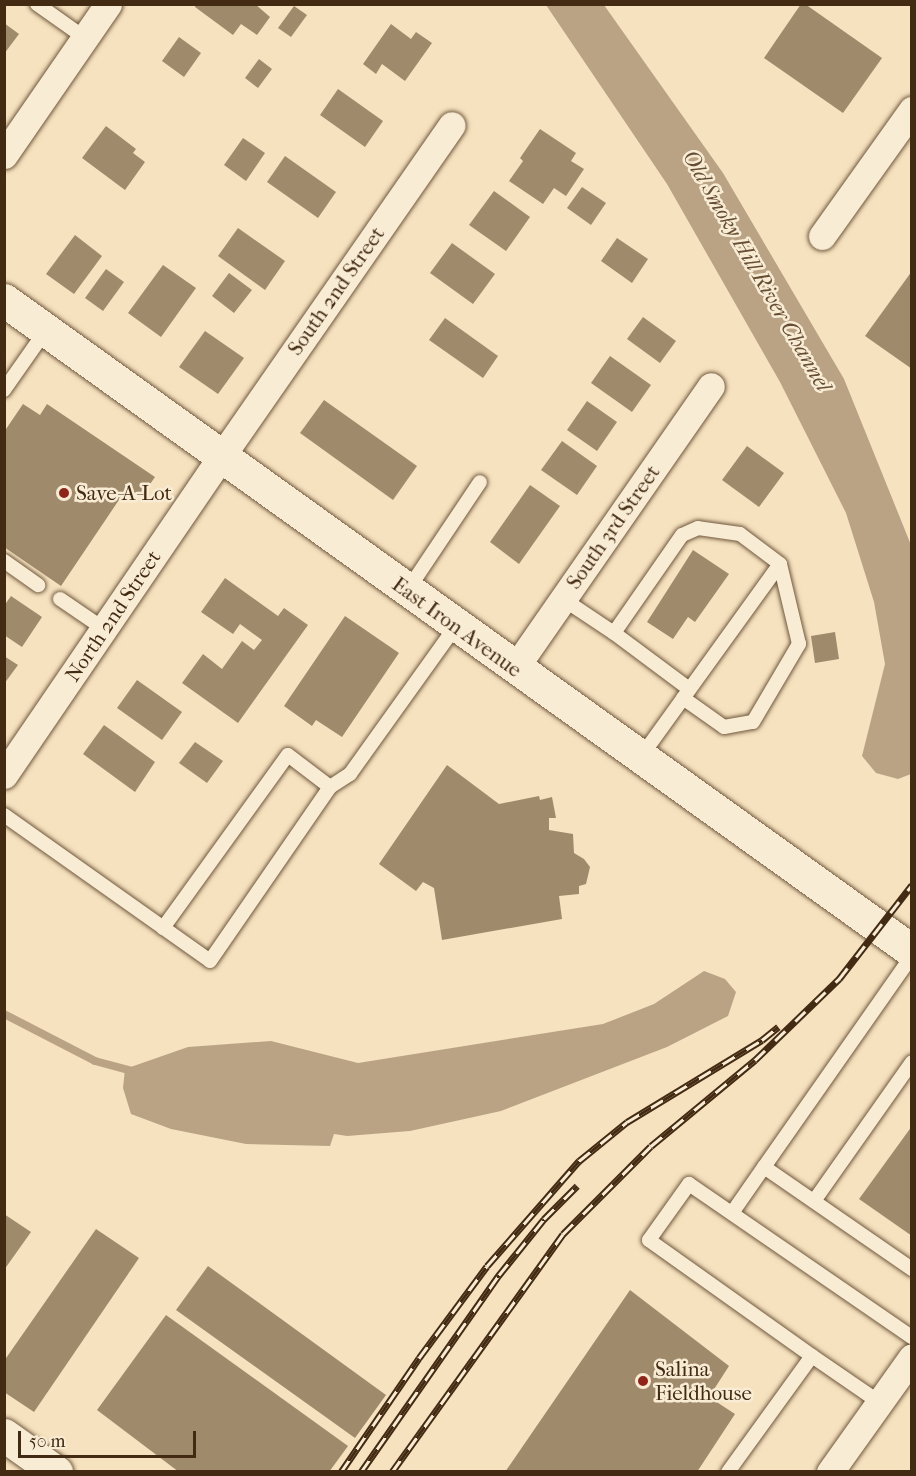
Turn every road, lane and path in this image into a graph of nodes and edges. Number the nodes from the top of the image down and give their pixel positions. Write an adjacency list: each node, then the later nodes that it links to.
1 (37, 4): 3 (lane)
2 (108, 4): 3 (street)
3 (85, 38): 6 (street)
4 (912, 110): 7 (street)
5 (452, 125): 12 (street, South 2nd Street)
6 (4, 155)
7 (822, 236)
8 (4, 300): 9 (street, East Iron Avenue)
9 (46, 330): 11 (lane); 12 (street, East Iron Avenue)
10 (711, 386): 19 (street, South 3rd Street)
11 (4, 390)
12 (221, 457): 17 (street, East Iron Avenue); 21 (street, North 2nd Street)
13 (480, 482): 17 (lane)
14 (4, 561): 16 (lane)
15 (780, 564): 22 (lane); 24 (lane); 24 (lane)
16 (38, 585)
17 (407, 591): 20 (street, East Iron Avenue)
18 (60, 599): 21 (lane)
19 (563, 599): 22 (lane); 23 (street, South 3rd Street)
20 (456, 626): 23 (street, East Iron Avenue); 27 (lane)
21 (104, 629): 26 (street, North 2nd Street)
22 (614, 633): 24 (lane)
23 (515, 668): 25 (street, East Iron Avenue)
24 (686, 693): 25 (lane)
25 (640, 758): 30 (street, East Iron Avenue)
26 (4, 775)
27 (330, 787): 29 (lane); 29 (lane)
28 (4, 816): 29 (lane)
29 (163, 928)
30 (910, 947): 32 (lane)
31 (912, 1062): 33 (lane)
32 (764, 1167): 33 (lane); 34 (lane)
33 (814, 1201): 35 (lane)
34 (732, 1213): 36 (lane); 37 (lane)
35 (912, 1269)
36 (912, 1337)
37 (812, 1356): 39 (lane); 42 (lane)
38 (912, 1357): 39 (street)
39 (879, 1402): 43 (street)
40 (4, 1435): 41 (street)
41 (56, 1472)
42 (728, 1472)
43 (830, 1472)

